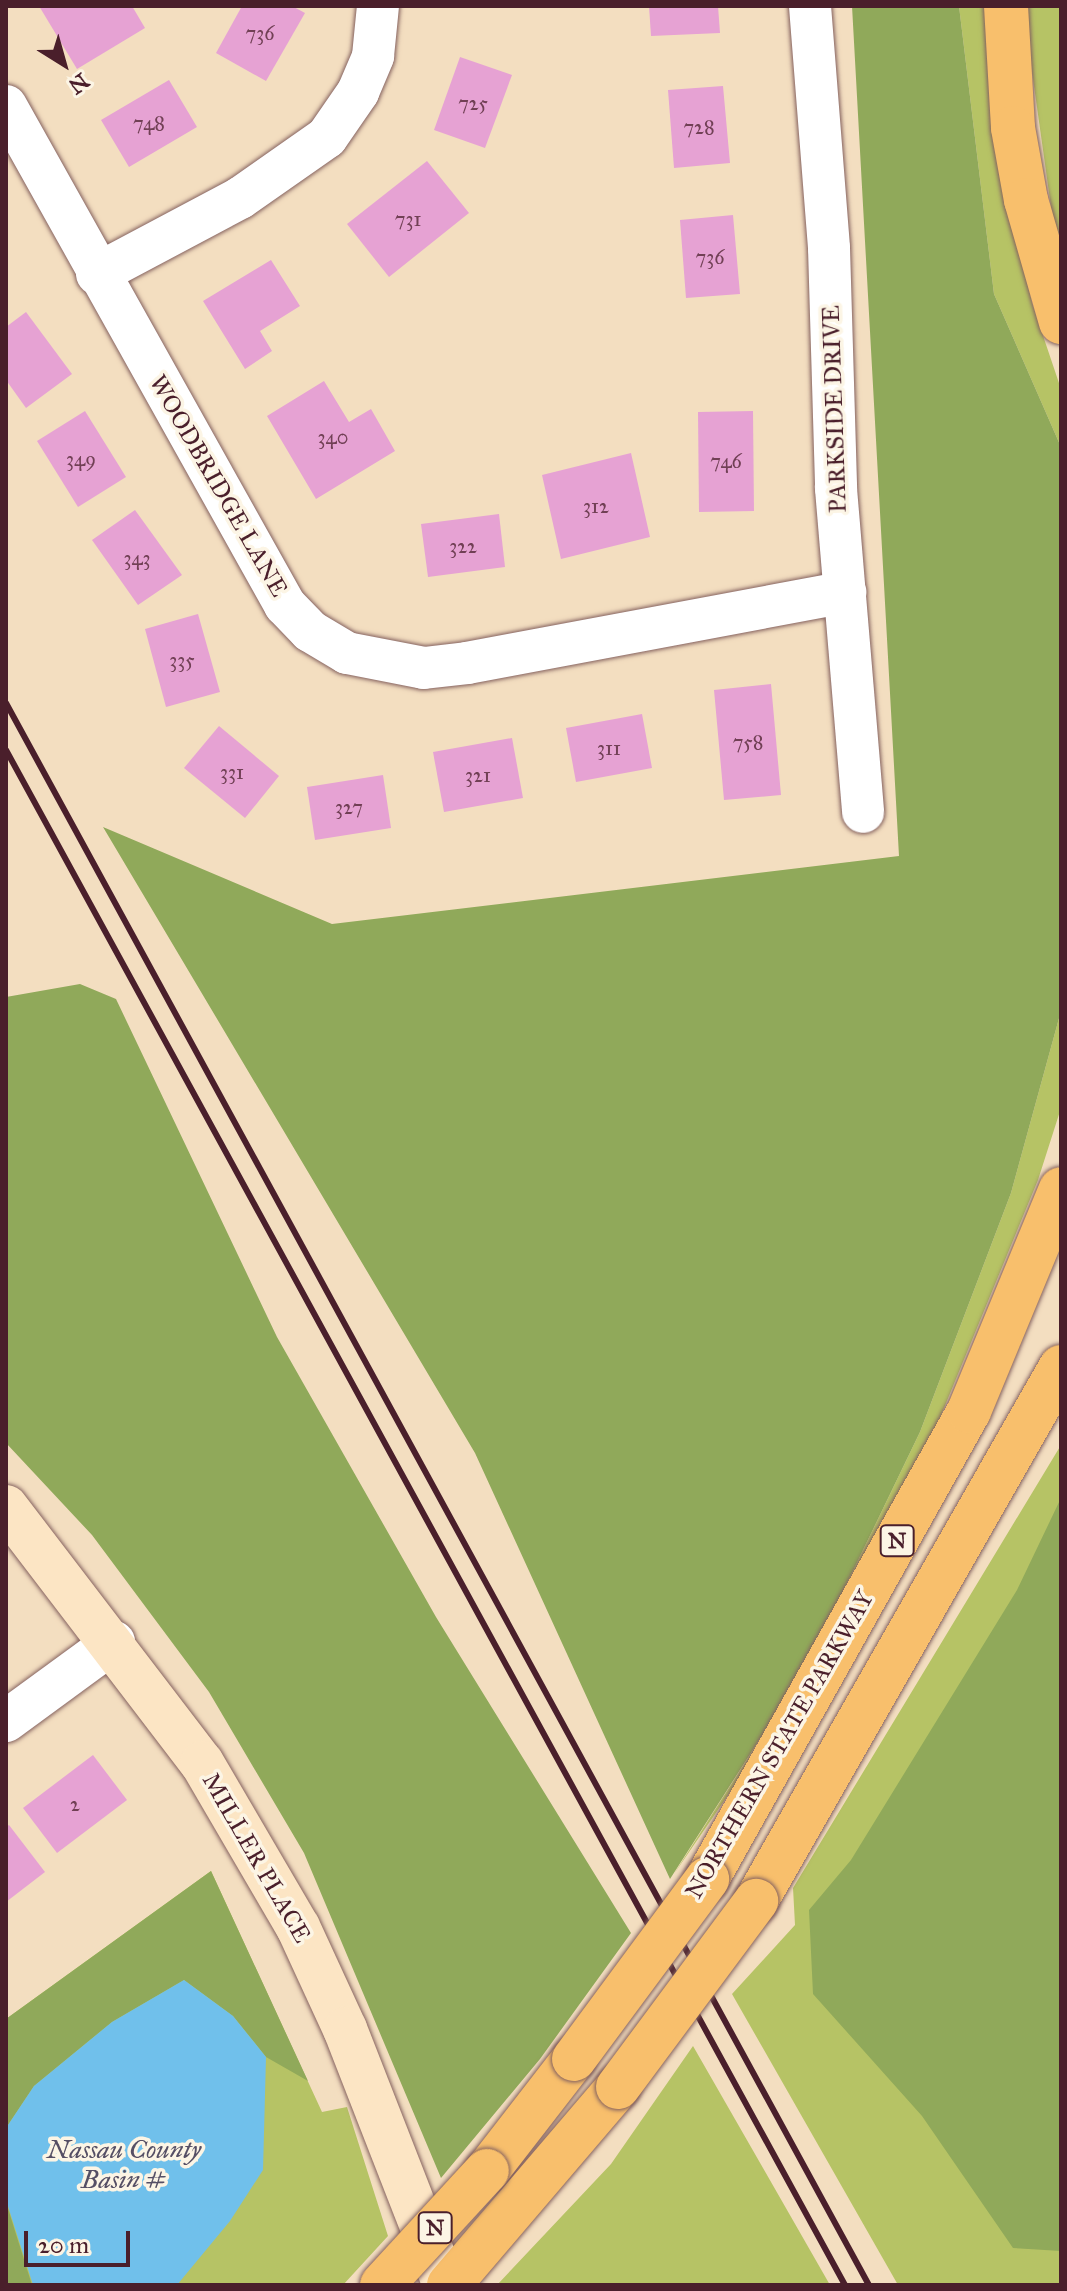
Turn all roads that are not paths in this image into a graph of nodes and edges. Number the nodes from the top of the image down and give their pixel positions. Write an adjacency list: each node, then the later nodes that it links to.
1 (378, 6): 5 (street)
2 (810, 6): 7 (street, PARKSIDE DRIVE)
3 (1006, 6): 6 (highway)
4 (6, 106): 5 (street, WOODBRIDGE LANE)
5 (97, 274): 7 (street, WOODBRIDGE LANE)
6 (1061, 322)
7 (845, 592): 8 (street, PARKSIDE DRIVE)
8 (863, 812)
9 (1061, 1189): 15 (highway, NORTHERN STATE PARKWAY / N, bridge)
10 (1061, 1367): 14 (highway, N, bridge)
11 (6, 1507): 12 (street, MILLER PLACE)
12 (114, 1642): 13 (street); 14 (street, MILLER PLACE)
13 (6, 1721)
14 (443, 2274)
15 (382, 2285)

